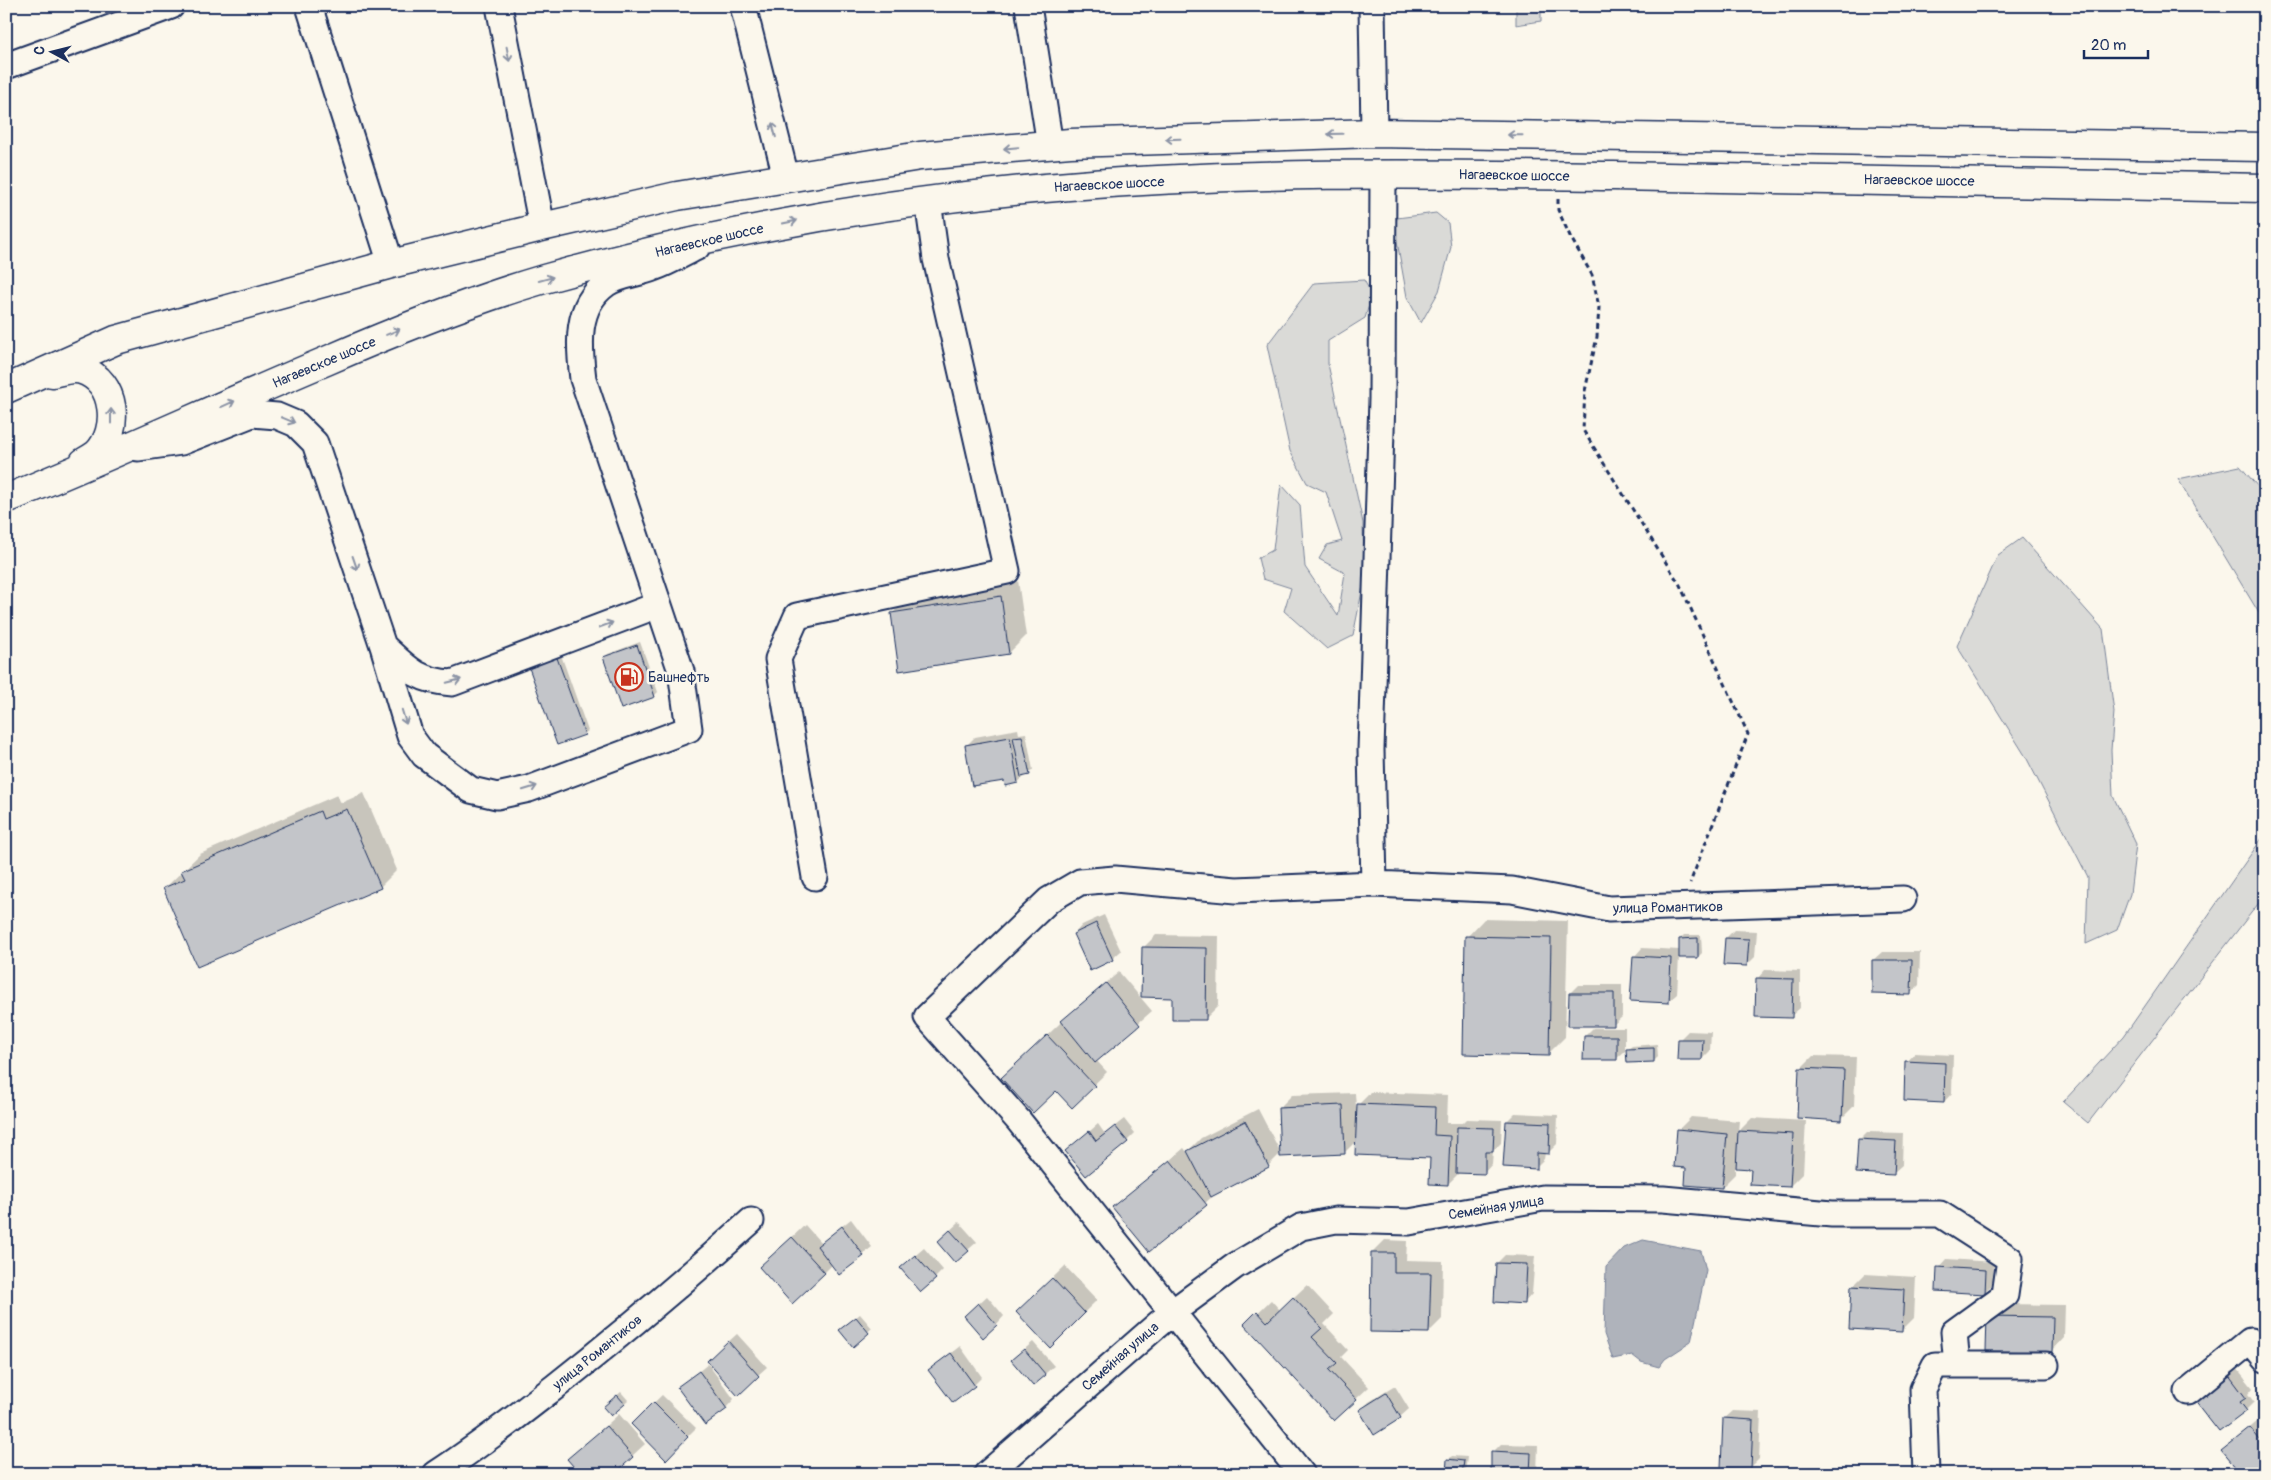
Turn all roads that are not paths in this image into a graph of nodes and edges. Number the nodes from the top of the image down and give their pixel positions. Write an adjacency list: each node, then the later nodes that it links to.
1 (171, 6): 7 (street)
2 (309, 6): 21 (street)
3 (499, 6): 19 (street, one-way to 19)
4 (743, 6): 14 (street, one-way to 4)
5 (1028, 6): 11 (street)
6 (1372, 6): 9 (street)
7 (6, 66)
8 (2265, 130): 10 (main road)
9 (1374, 133): 10 (main road, one-way to 9); 11 (main road, one-way to 11)
10 (1564, 136): 12 (main road)
11 (1050, 145): 14 (main road, one-way to 14)
12 (2265, 147)
13 (1383, 174): 15 (main road, Нагаевское шоссе); 17 (main road, Нагаевское шоссе); 29 (street)
14 (786, 177): 19 (main road)
15 (1941, 180): 16 (main road, Нагаевское шоссе); 18 (main road)
16 (2265, 188)
17 (928, 201): 20 (main road, Нагаевское шоссе, one-way to 17); 28 (street)
18 (2265, 204)
19 (542, 226): 21 (main road)
20 (719, 236): 23 (main road, Нагаевское шоссе, one-way to 20); 26 (street)
21 (391, 264): 22 (main road)
22 (15, 384): 24 (main road, one-way to 22)
23 (123, 450): 24 (main road, Нагаевское шоссе); 27 (street, one-way to 27)
24 (62, 476): 25 (main road, Нагаевское шоссе)
25 (6, 499)
26 (658, 605): 27 (street, one-way to 26); 27 (street, one-way to 26)
27 (383, 646)
28 (815, 877)
29 (1374, 884): 30 (street, улица Романтиков); 32 (street, улица Романтиков)
30 (1903, 899)
31 (751, 1221): 37 (street, улица Романтиков)
32 (1171, 1312): 34 (street, Семейная улица); 38 (street, Семейная улица); 39 (street)
33 (2265, 1359): 36 (street)
34 (1957, 1365): 35 (street); 40 (street)
35 (2046, 1365)
36 (2188, 1392)
37 (436, 1474)
38 (987, 1474)
39 (1302, 1474)
40 (1926, 1474)

